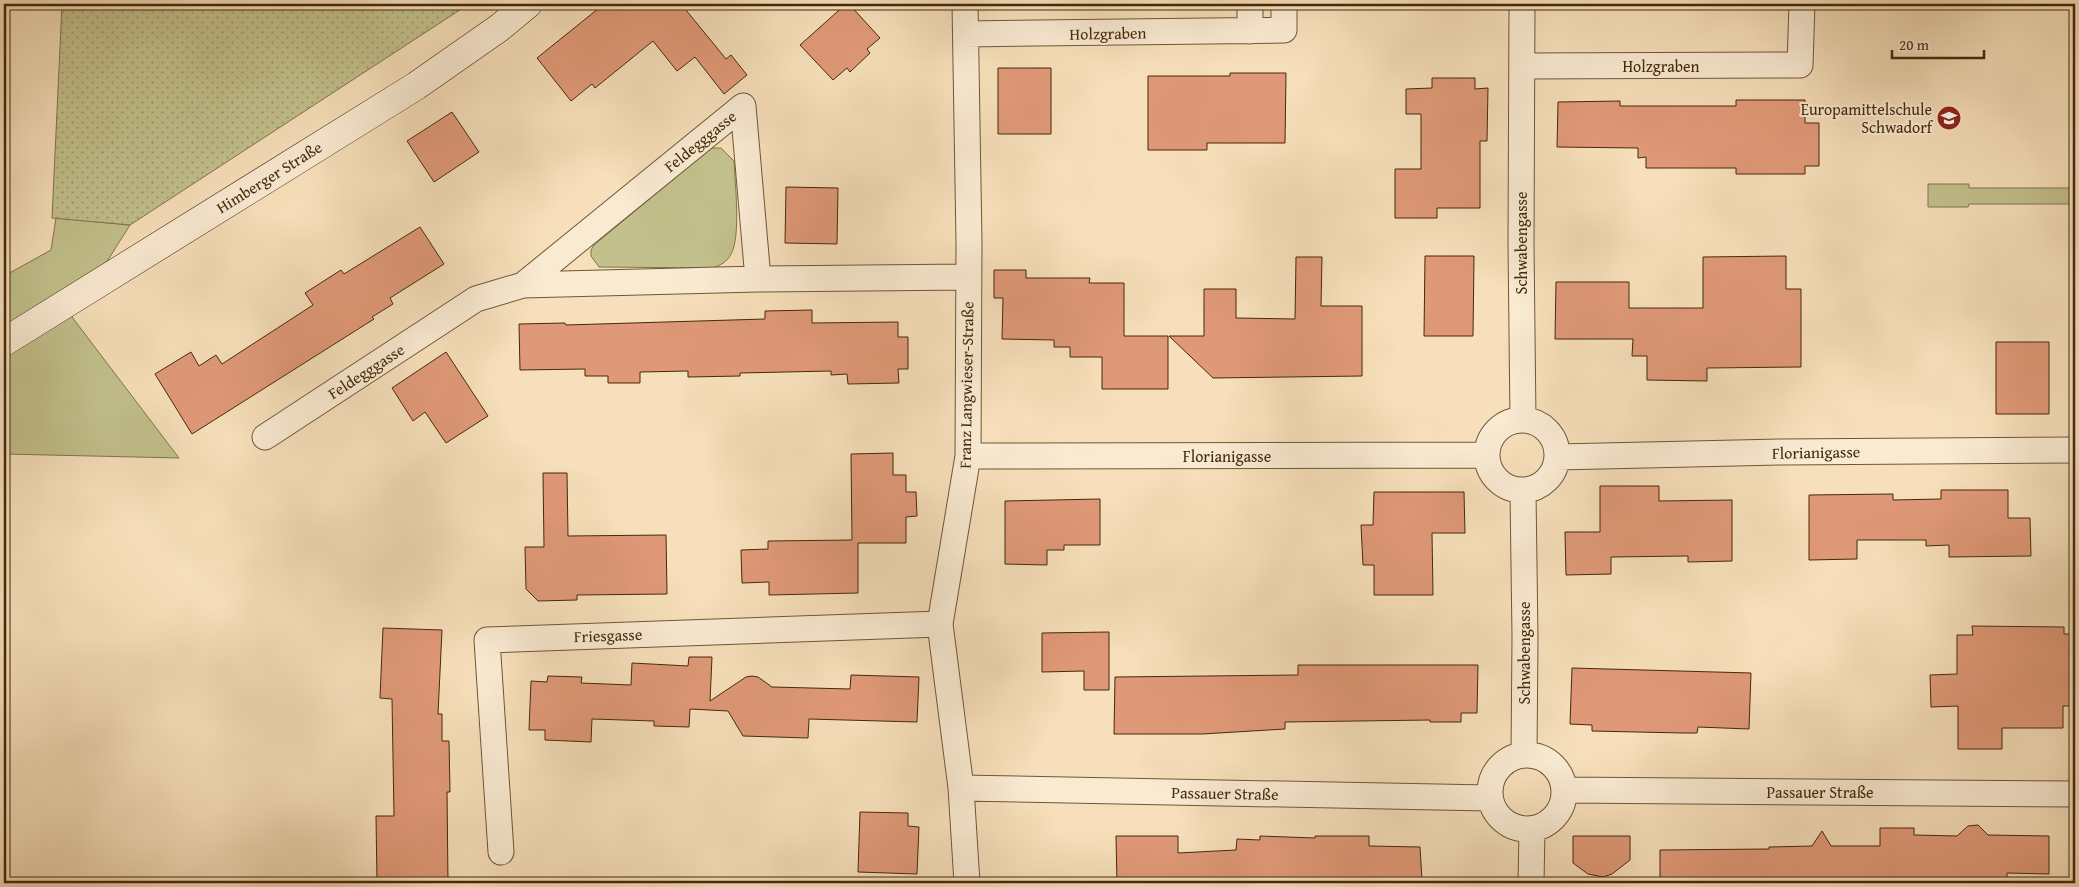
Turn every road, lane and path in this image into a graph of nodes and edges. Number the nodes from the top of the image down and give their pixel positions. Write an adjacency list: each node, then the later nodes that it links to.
1 (528, 4): 13 (main road, Himberger Straße)
2 (965, 4): 8 (street, Franz Langwieser-Straße)
3 (1250, 4): 7 (street)
4 (1284, 4): 7 (street, Holzgraben)
5 (1522, 4): 9 (street)
6 (1802, 4): 9 (street, Holzgraben)
7 (1250, 31): 8 (street, Holzgraben)
8 (966, 34): 10 (street, Franz Langwieser-Straße)
9 (1522, 66): 14 (street, Schwabengasse)
10 (968, 277): 11 (street, Feldegggasse); 18 (street, Franz Langwieser-Straße)
11 (758, 279): 12 (street, Feldegggasse); 12 (street, Feldegggasse)
12 (523, 285): 15 (street, Feldegggasse)
13 (4, 342)
14 (1523, 419): 17 (street); 19 (street)
15 (265, 437)
16 (2075, 450): 19 (street, Florianigasse)
17 (1486, 455): 18 (street, Florianigasse); 20 (street)
18 (968, 456): 21 (street, Franz Langwieser-Straße)
19 (1557, 457): 20 (street)
20 (1523, 492): 22 (street, Schwabengasse)
21 (940, 624): 23 (street, Franz Langwieser-Straße); 28 (street, Friesgasse)
22 (1524, 755): 24 (street); 26 (street)
23 (961, 788): 26 (street, Passauer Straße); 29 (street, Franz Langwieser-Straße)
24 (1565, 790): 25 (street, Passauer Straße); 27 (street)
25 (2075, 794)
26 (1490, 798): 27 (street)
27 (1532, 830): 30 (street)
28 (501, 852)
29 (967, 883)
30 (1530, 883)

